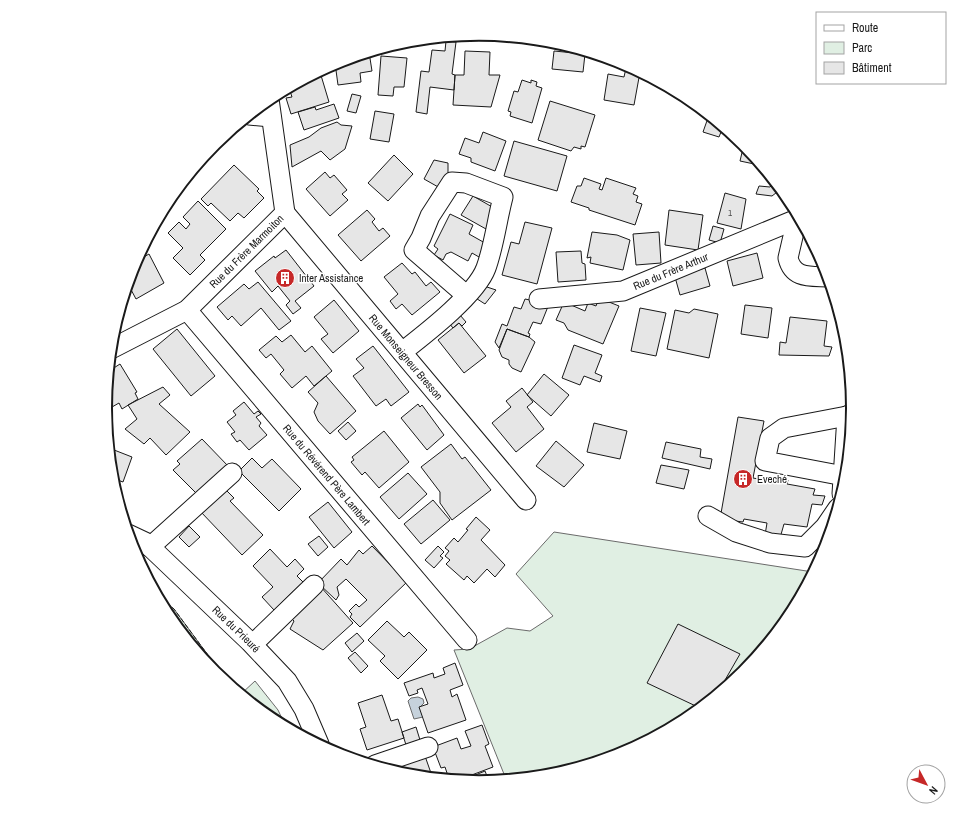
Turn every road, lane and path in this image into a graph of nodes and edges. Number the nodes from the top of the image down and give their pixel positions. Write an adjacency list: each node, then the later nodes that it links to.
1 (270, 108): 2 (street, Rue du Frère Marmoiton)
2 (286, 213): 8 (street, Rue du Frère Marmoiton); 10 (street, Rue Monseigneur Bresson)
3 (793, 219): 7 (street, Rue du Frère Arthur)
4 (796, 223): 5 (street)
5 (821, 277)
6 (466, 295): 6 (street); 10 (street)
7 (539, 299)
8 (187, 310): 9 (street, Rue du Frère Marmoiton); 20 (street, Rue du Révérend Père Lambert)
9 (117, 346)
10 (402, 352): 14 (street, Rue Monseigneur Bresson)
11 (846, 415): 13 (street)
12 (232, 473): 18 (street)
13 (838, 483)
14 (526, 500)
15 (708, 516): 16 (street)
16 (828, 523)
17 (136, 538): 18 (street, Rue du Prieuré)
18 (150, 547): 21 (street, Rue du Prieuré)
19 (314, 585): 21 (street)
20 (467, 640)
21 (253, 644): 22 (street, Rue du Prieuré)
22 (316, 736)
23 (428, 747): 24 (street)
24 (384, 762)

